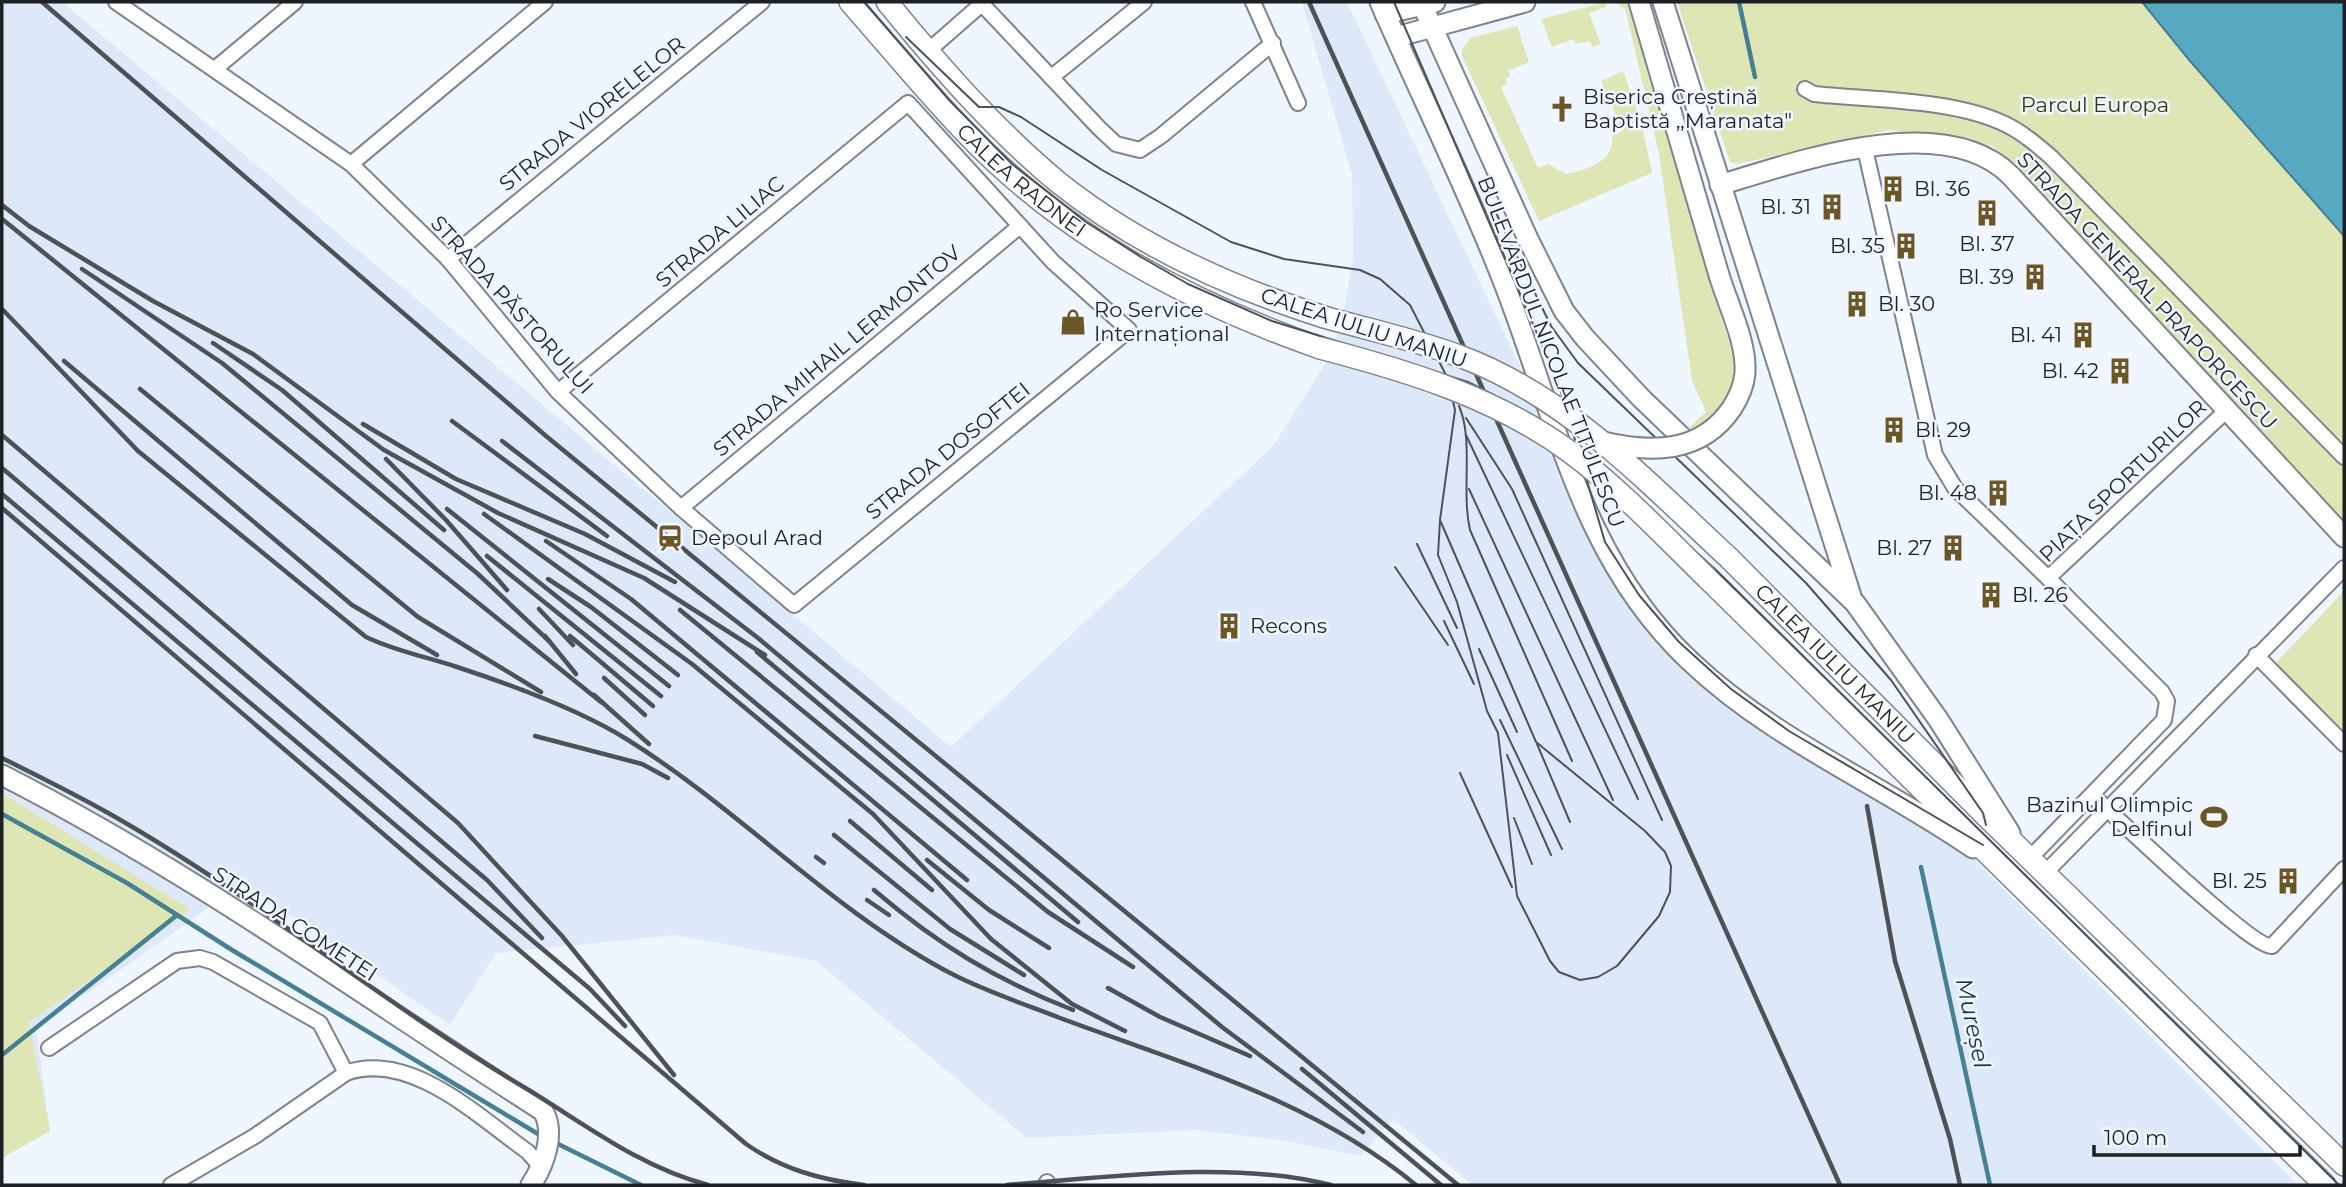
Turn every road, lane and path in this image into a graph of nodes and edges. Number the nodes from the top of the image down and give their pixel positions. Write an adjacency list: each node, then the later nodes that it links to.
1 (116, 2): 19 (street, STRADA PĂSTORULUI)
2 (295, 2): 19 (street)
3 (545, 2): 24 (street)
4 (762, 2): 27 (street, STRADA VIORELELOR)
5 (850, 2): 29 (main road, CALEA RADNEI)
6 (887, 2): 18 (main road, CALEA RADNEI)
7 (982, 2): 18 (street); 20 (street)
8 (1143, 2): 20 (street)
9 (1252, 2): 17 (street)
10 (1426, 2): 14 (street); 15 (street, BULEVARDUL NICOLAE TITULESCU)
11 (1525, 2): 15 (street)
12 (1639, 2): 32 (street, bridge)
13 (1663, 2): 25 (street)
14 (1382, 8): 16 (street, BULEVARDUL NICOLAE TITULESCU)
15 (1432, 26): 16 (street); 38 (street, BULEVARDUL NICOLAE TITULESCU)
16 (1396, 37): 46 (street, BULEVARDUL NICOLAE TITULESCU)
17 (1273, 43): 20 (street); 22 (street)
18 (928, 51): 28 (main road, CALEA RADNEI)
19 (216, 68): 24 (street, STRADA PĂSTORULUI)
20 (1053, 76)
21 (1805, 89): 33 (street)
22 (1298, 103)
23 (1865, 149): 25 (street, STRADA GENERAL PRAPORGESCU); 31 (street, STRADA GENERAL PRAPORGESCU); 37 (street)
24 (351, 164): 27 (street, STRADA PĂSTORULUI)
25 (1720, 185): 38 (street)
26 (1020, 226): 30 (street, STRADA LILIAC); 34 (street, STRADA MIHAIL LERMONTOV); 39 (street, STRADA DOSOFTEI)
27 (447, 259): 30 (street, STRADA PĂSTORULUI)
28 (1244, 290): 32 (main road, CALEA IULIU MANIU, bridge)
29 (1231, 315): 46 (main road, CALEA IULIU MANIU, bridge)
30 (558, 392): 34 (street, STRADA PĂSTORULUI)
31 (2226, 411): 35 (street, STRADA GENERAL PRAPORGESCU); 37 (street, PIAȚA SPORTURILOR)
32 (1603, 442): 45 (main road, CALEA IULIU MANIU, bridge)
33 (2344, 457)
34 (681, 508): 39 (street, STRADA PĂSTORULUI)
35 (2344, 537)
36 (2344, 568): 40 (street)
37 (2048, 578): 43 (street, PIAȚA SPORTURILOR)
38 (1855, 603): 45 (street, BULEVARDUL NICOLAE TITULESCU)
39 (794, 605)
40 (2256, 655): 41 (street); 44 (street)
41 (2344, 744)
42 (2, 775): 50 (street, STRADA COMETEI)
43 (2092, 795): 44 (street); 45 (street, PIAȚA SPORTURILOR)
44 (2107, 809): 45 (street); 47 (street)
45 (2031, 858): 46 (street, BULEVARDUL NICOLAE TITULESCU); 51 (main road, CALEA IULIU MANIU)
46 (1999, 866): 54 (main road, CALEA IULIU MANIU)
47 (2344, 869)
48 (49, 1048): 49 (street)
49 (346, 1073): 50 (street); 52 (street)
50 (542, 1161): 53 (street)
51 (2344, 1165)
52 (171, 1185)
53 (531, 1185)
54 (2325, 1185)

